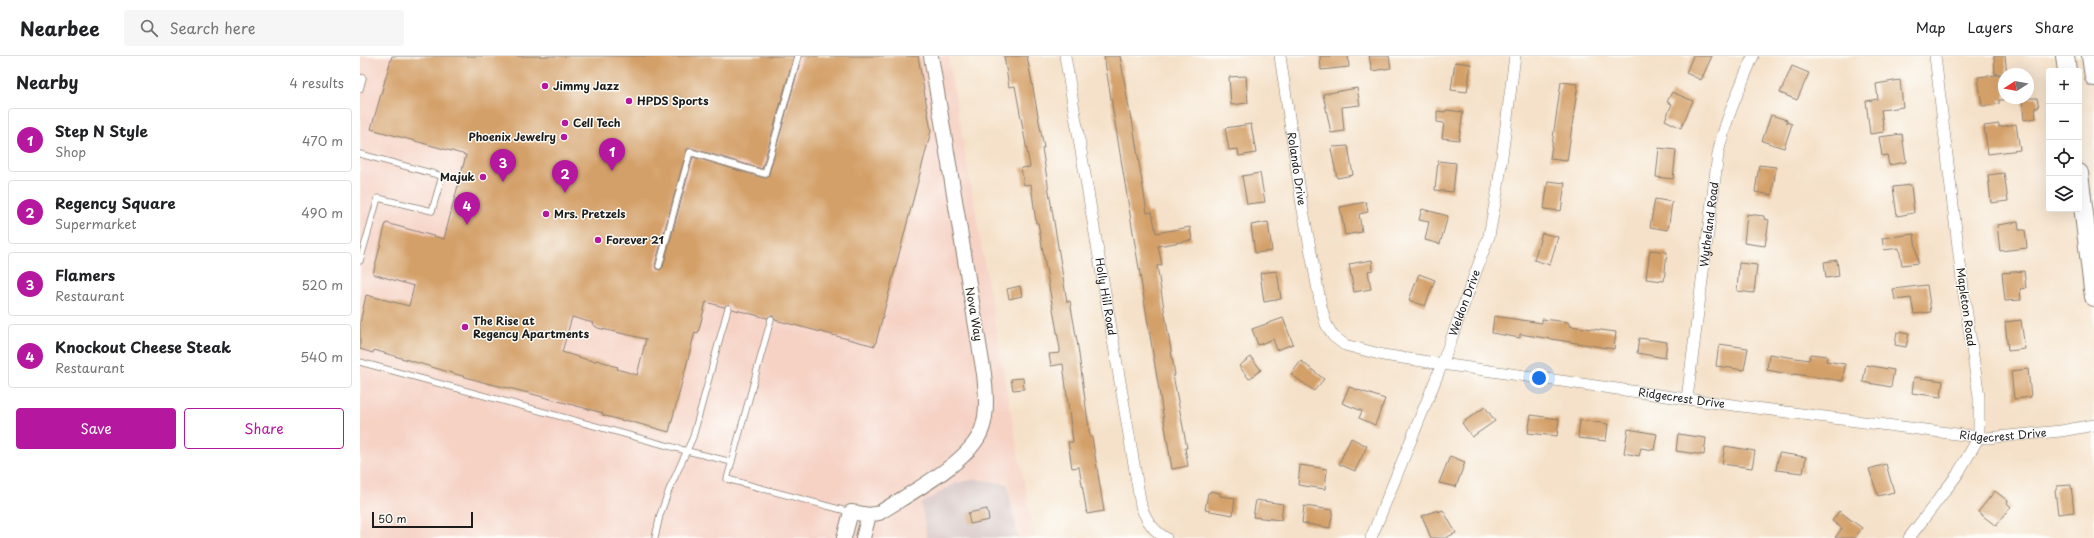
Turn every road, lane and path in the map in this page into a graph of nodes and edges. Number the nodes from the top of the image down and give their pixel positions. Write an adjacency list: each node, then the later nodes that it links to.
1 (798, 56): 17 (lane)
2 (931, 56): 30 (street, Nova Way)
3 (1066, 56): 31 (street, Holly Hill Road)
4 (1280, 56): 18 (street, Rolando Drive)
5 (1515, 56): 23 (street, Weldon Drive)
6 (1753, 56): 24 (street, Wytheland Road)
7 (1935, 56): 26 (street, Mapleton Road)
8 (2065, 56): 10 (main road)
9 (2091, 56): 12 (main road)
10 (2067, 68)
11 (360, 77): 13 (lane)
12 (2094, 77)
13 (360, 89)
14 (360, 154): 16 (lane)
15 (2079, 176): 19 (main road)
16 (360, 261)
17 (659, 266)
18 (1317, 280): 23 (street, Ridgecrest Drive)
19 (2094, 297)
20 (728, 308): 27 (lane)
21 (771, 319): 28 (lane)
22 (360, 362): 27 (lane)
23 (1442, 364): 24 (street, Ridgecrest Drive); 35 (street, Weldon Drive)
24 (1687, 399): 26 (street, Ridgecrest Drive)
25 (2094, 425): 26 (street, Ridgecrest Drive)
26 (1979, 437): 36 (street, Mapleton Road)
27 (687, 451): 28 (lane); 32 (lane)
28 (732, 462): 29 (lane)
29 (851, 512): 30 (street); 33 (street)
30 (869, 515): 34 (street)
31 (1161, 535)
32 (655, 538)
33 (844, 538)
34 (863, 538)
35 (1371, 538)
36 (1909, 538)

